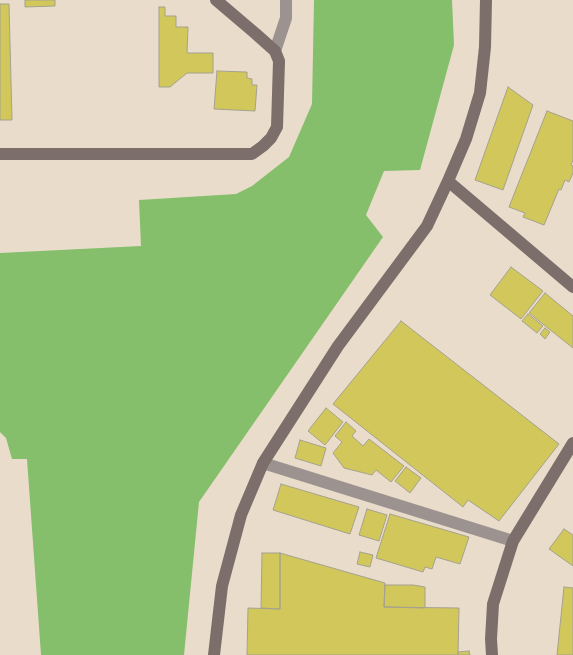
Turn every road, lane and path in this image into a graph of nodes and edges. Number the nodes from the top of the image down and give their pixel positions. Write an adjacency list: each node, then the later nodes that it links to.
1 (216, 0): 4 (street)
2 (286, 0): 4 (street)
3 (486, 0): 6 (street)
4 (274, 51): 5 (street)
5 (0, 154)
6 (448, 181): 7 (street); 9 (street)
7 (573, 287)
8 (573, 443): 10 (street)
9 (264, 463): 10 (street); 11 (street)
10 (513, 541): 12 (street)
11 (214, 655)
12 (492, 655)

